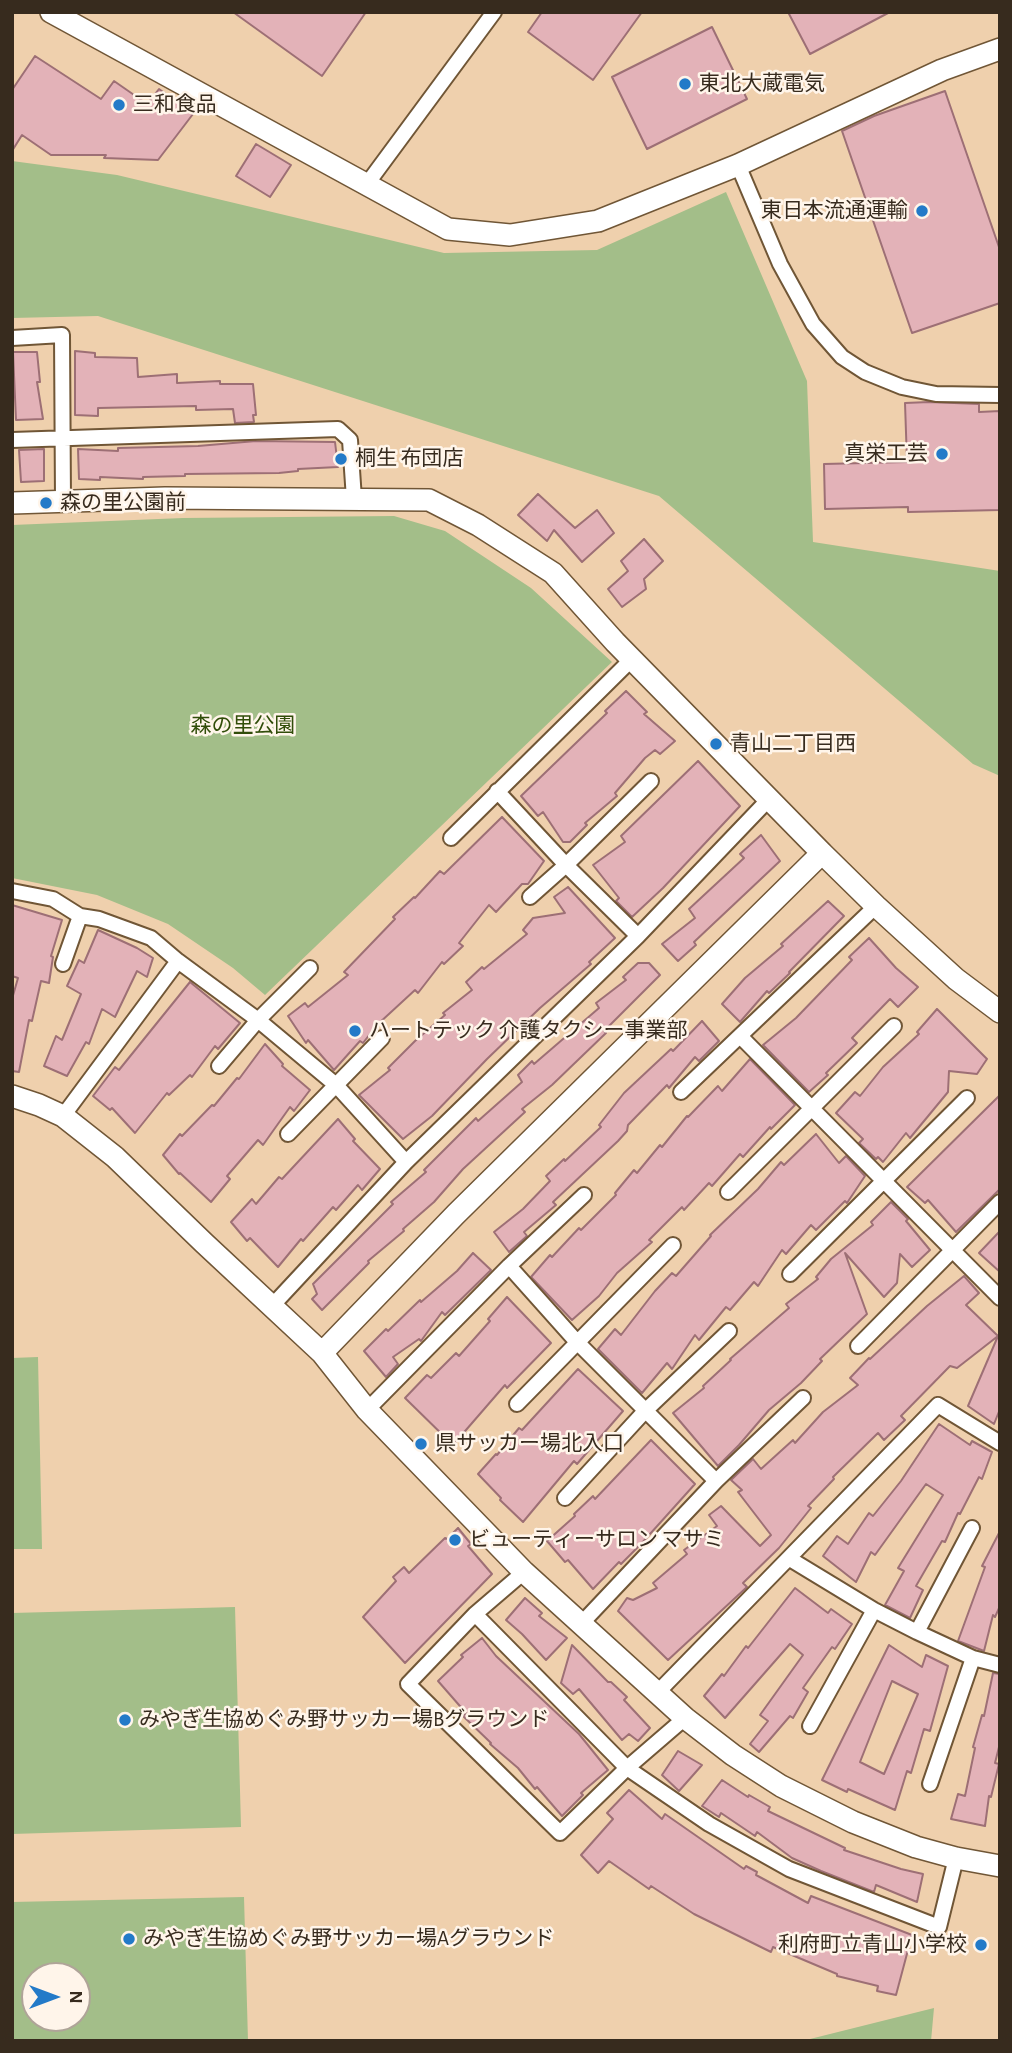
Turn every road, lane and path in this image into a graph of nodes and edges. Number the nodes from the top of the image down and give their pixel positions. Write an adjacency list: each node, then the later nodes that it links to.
1 (494, 12): 5 (street)
2 (60, 15): 5 (street)
3 (1000, 49): 4 (street)
4 (738, 166): 5 (street); 7 (street)
5 (368, 184)
6 (12, 338): 8 (street)
7 (1000, 395)
8 (63, 438): 9 (street); 10 (street); 11 (street)
9 (12, 440)
10 (354, 499): 11 (street); 13 (street)
11 (63, 501): 12 (street)
12 (12, 503)
13 (632, 659): 15 (street); 16 (street)
14 (650, 781): 19 (street)
15 (497, 791): 17 (street); 19 (street)
16 (769, 799): 18 (street); 24 (street)
17 (451, 838)
18 (822, 853): 22 (street); 55 (street)
19 (566, 865): 21 (street); 24 (street)
20 (12, 891): 23 (street)
21 (530, 897)
22 (876, 906): 28 (street); 31 (street)
23 (80, 916): 25 (street); 26 (street)
24 (638, 936): 41 (street)
25 (178, 961): 29 (street); 39 (street)
26 (63, 964)
27 (310, 968): 29 (street)
28 (1000, 1012)
29 (258, 1020): 33 (street); 34 (street)
30 (894, 1026): 38 (street)
31 (740, 1036): 35 (street); 38 (street)
32 (382, 1038): 34 (street)
33 (219, 1066)
34 (336, 1085): 40 (street); 41 (street)
35 (681, 1092)
36 (12, 1096): 39 (street)
37 (967, 1098): 42 (street)
38 (811, 1108): 42 (street); 43 (street)
39 (63, 1116): 51 (street)
40 (288, 1134)
41 (406, 1162): 51 (street)
42 (884, 1180): 47 (street); 49 (street)
43 (728, 1192)
44 (584, 1195): 48 (street)
45 (1000, 1202): 47 (street)
46 (673, 1245): 53 (street)
47 (952, 1250): 50 (street); 54 (street)
48 (509, 1266): 53 (street); 58 (street)
49 (790, 1273)
50 (1000, 1298)
51 (272, 1306): 55 (street)
52 (729, 1332): 59 (street)
53 (576, 1341): 57 (street); 59 (street)
54 (859, 1346)
55 (322, 1353): 58 (street)
56 (803, 1398): 61 (street)
57 (517, 1404)
58 (367, 1410): 65 (street)
59 (645, 1411): 61 (street); 62 (street)
60 (1000, 1443): 64 (street)
61 (716, 1482): 68 (street)
62 (565, 1498)
63 (972, 1528): 69 (street)
64 (790, 1559): 66 (street); 72 (street)
65 (524, 1572): 67 (street); 68 (street)
66 (874, 1610): 69 (street); 74 (street)
67 (475, 1614): 75 (street); 75 (street)
68 (581, 1624): 72 (street)
69 (917, 1632): 70 (street)
70 (973, 1658): 71 (street); 76 (street)
71 (1000, 1665)
72 (657, 1693): 73 (street)
73 (685, 1718): 75 (street); 77 (street)
74 (810, 1726)
75 (627, 1768): 77 (street)
76 (930, 1784)
77 (956, 1858): 78 (street)
78 (1000, 1866)

